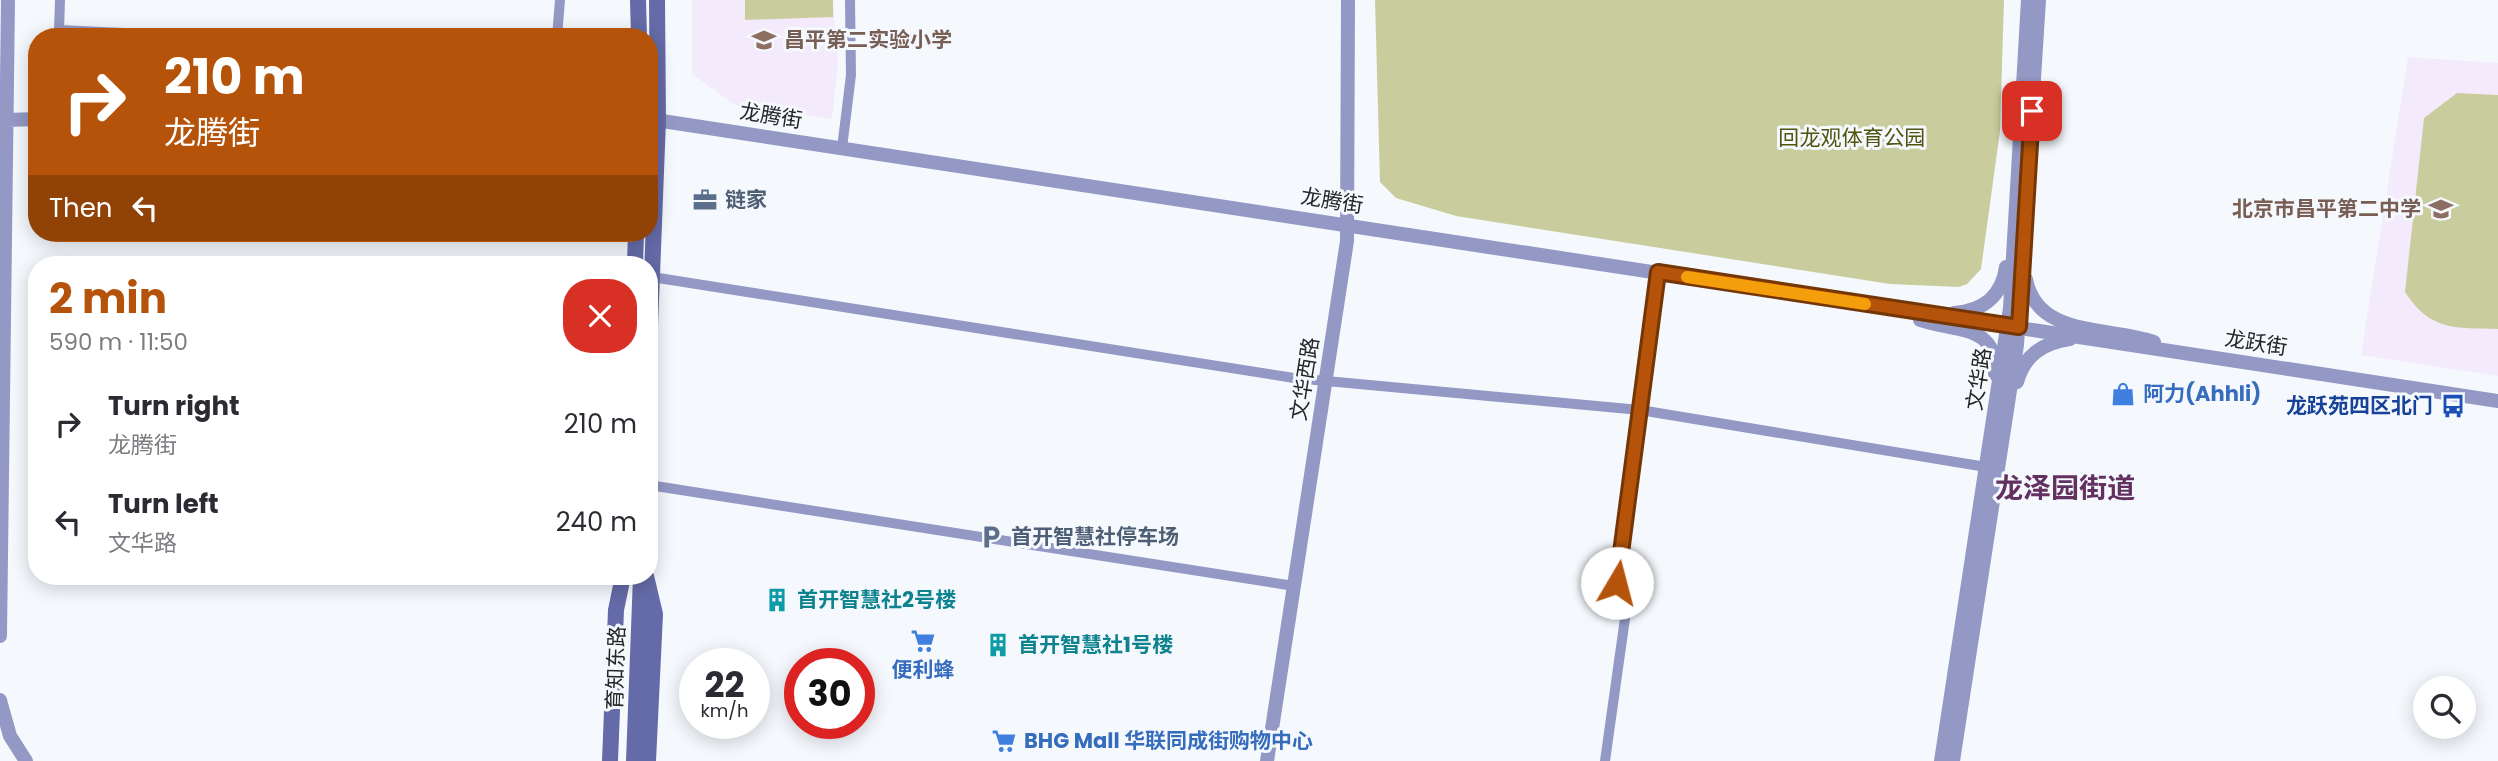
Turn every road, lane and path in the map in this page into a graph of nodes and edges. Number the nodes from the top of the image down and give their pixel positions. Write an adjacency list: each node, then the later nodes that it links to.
1 (8, 0): 15 (street)
2 (60, 0): 10 (street)
3 (560, 0): 11 (street)
4 (638, 0): 12 (main road)
5 (657, 0): 13 (main road)
6 (850, 0): 17 (street)
7 (1348, 0): 19 (street, 文华西路)
8 (2028, 0): 18 (street, 文华路)
9 (2039, 0): 20 (street, 文华路)
10 (59, 28)
11 (558, 28)
12 (639, 28)
13 (656, 28)
14 (28, 119): 15 (street)
15 (6, 120): 38 (street)
16 (658, 121): 17 (street, 龙腾街)
17 (842, 148): 19 (street, 龙腾街)
18 (2018, 168): 24 (street); 25 (street, 文华路)
19 (1349, 225): 21 (street, 龙腾街); 28 (street, 文华西路)
20 (2024, 246): 25 (street, 文华路); 27 (street)
21 (1658, 272): 23 (street, 龙腾街); 30 (street)
22 (658, 278): 28 (street)
23 (1875, 306): 24 (street, 龙腾街); 31 (street)
24 (1906, 310): 25 (street, 龙腾街)
25 (2013, 327): 26 (street, 龙跃街); 31 (street, 文华路)
26 (2105, 341): 27 (street, 龙跃街); 31 (street)
27 (2199, 355): 29 (street, 龙跃街)
28 (1326, 382): 30 (street); 37 (street, 文华西路)
29 (2498, 401)
30 (1640, 410): 31 (street); 47 (street)
31 (1992, 468): 48 (street, 文华路); 49 (street, 文华路)
32 (658, 486): 37 (street)
33 (622, 585): 42 (main road)
34 (624, 585): 43 (main road, 育知东路)
35 (641, 585): 44 (main road, 育知东路)
36 (648, 585): 45 (main road)
37 (1294, 586): 46 (street, 文华西路)
38 (0, 620): 39 (street)
39 (0, 636)
40 (0, 700): 41 (street)
41 (26, 761)
42 (610, 761)
43 (621, 761)
44 (634, 761)
45 (648, 761)
46 (1267, 761)
47 (1605, 761)
48 (1941, 761)
49 (1953, 761)

